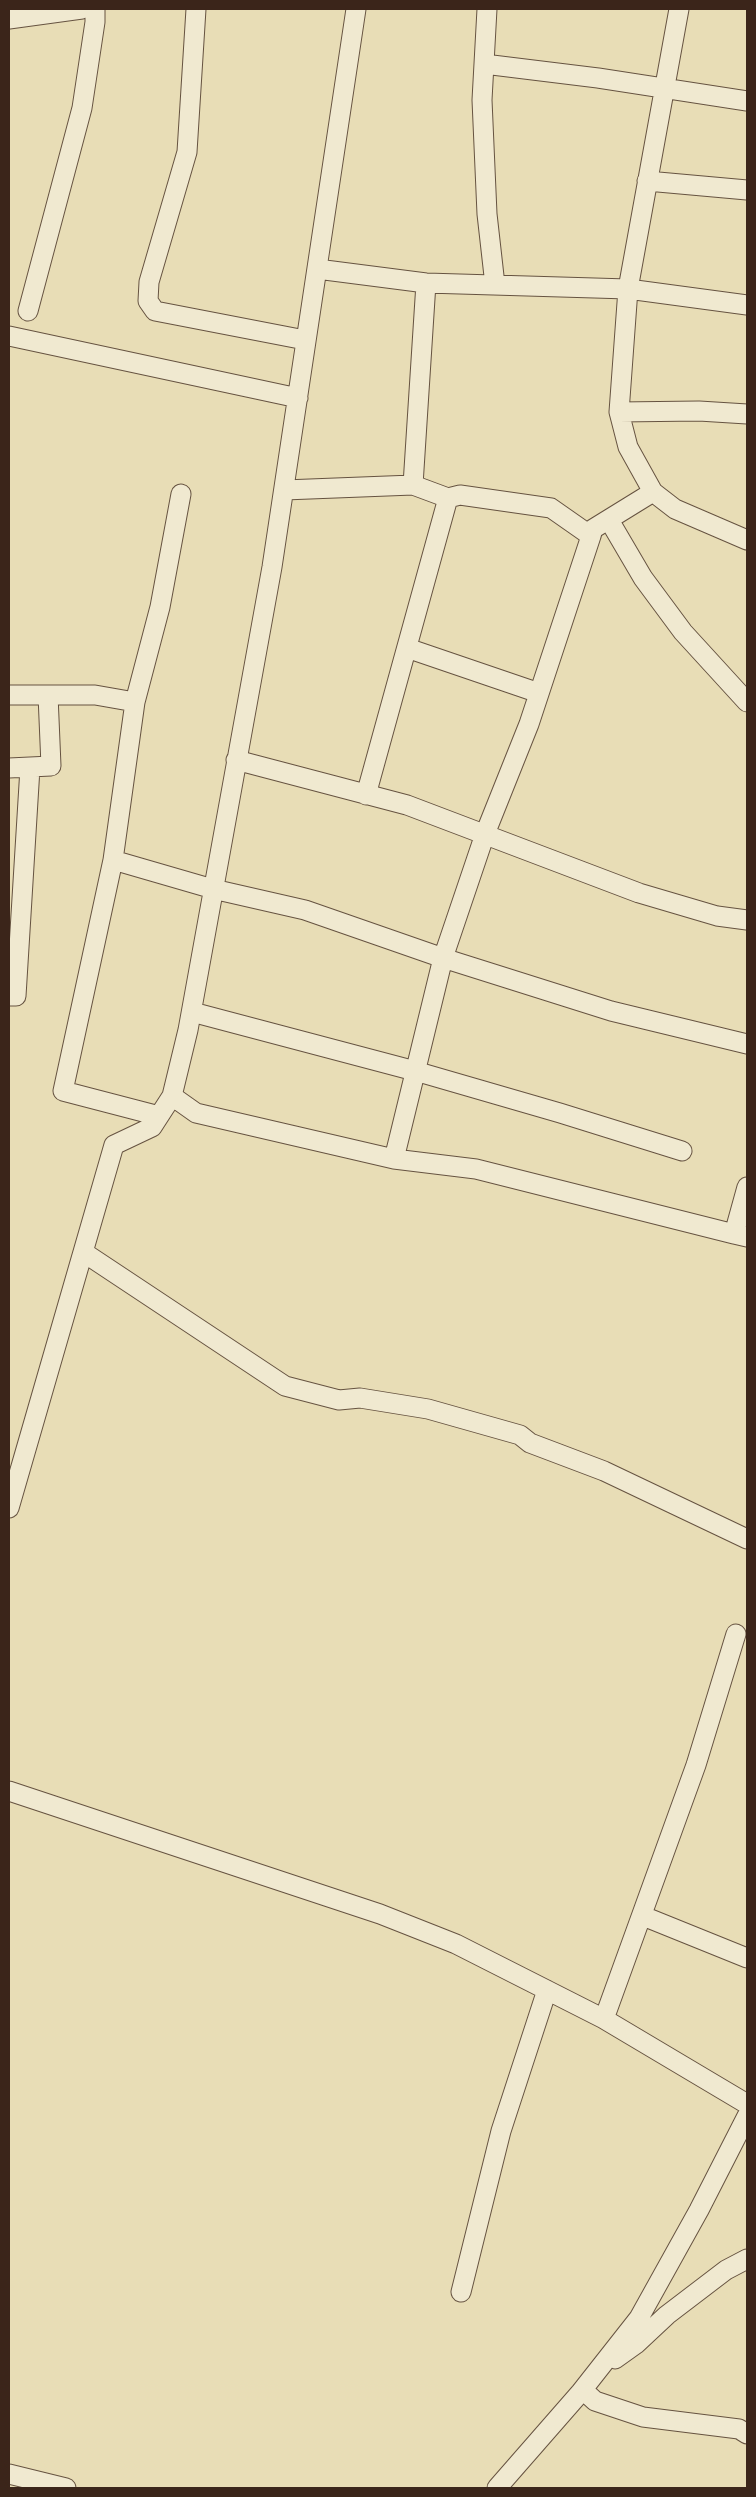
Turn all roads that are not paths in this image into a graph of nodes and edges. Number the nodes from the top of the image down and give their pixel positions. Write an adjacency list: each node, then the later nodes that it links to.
1 (82, 9): 7 (street)
2 (94, 9): 18 (street)
3 (196, 9): 20 (street)
4 (356, 9): 13 (street)
5 (487, 9): 8 (street)
6 (679, 9): 9 (street)
7 (9, 19)
8 (484, 64): 9 (street); 15 (street)
9 (663, 89): 10 (street); 11 (street)
10 (747, 102)
11 (647, 181): 12 (street); 16 (street)
12 (747, 190)
13 (317, 270): 14 (street); 20 (street)
14 (426, 283): 15 (street); 24 (street)
15 (495, 285): 16 (street)
16 (628, 290): 17 (street); 22 (street)
17 (747, 305)
18 (28, 310)
19 (9, 336): 21 (street)
20 (305, 340): 21 (street)
21 (298, 398): 25 (street)
22 (619, 412): 23 (street); 26 (street)
23 (747, 414)
24 (413, 485): 25 (street); 28 (street)
25 (284, 490): 38 (street)
26 (653, 492): 29 (street); 31 (street)
27 (181, 494): 36 (street)
28 (448, 498): 30 (street); 32 (street)
29 (609, 520): 30 (street); 37 (street)
30 (591, 536): 33 (street)
31 (747, 540)
32 (407, 648): 33 (street); 41 (street)
33 (539, 693): 42 (street)
34 (9, 695): 35 (street)
35 (48, 695): 36 (street); 40 (street)
36 (136, 702): 44 (street)
37 (747, 702)
38 (236, 760): 41 (street); 45 (street)
39 (9, 768): 40 (street)
40 (30, 768): 43 (street)
41 (366, 794): 42 (street)
42 (485, 834): 47 (street); 48 (street)
43 (17, 846): 46 (street)
44 (113, 860): 45 (street); 54 (street)
45 (214, 888): 48 (street); 50 (street)
46 (15, 917): 49 (street)
47 (747, 920)
48 (443, 958): 51 (street); 52 (street)
49 (9, 996)
50 (192, 1012): 52 (street); 53 (street)
51 (747, 1044)
52 (415, 1071): 55 (street); 56 (street)
53 (172, 1096): 54 (street); 56 (street)
54 (159, 1116): 59 (street)
55 (682, 1151)
56 (394, 1159): 58 (street)
57 (747, 1187): 58 (street)
58 (741, 1236)
59 (83, 1252): 60 (street); 61 (street)
60 (9, 1508)
61 (747, 1538)
62 (736, 1634): 64 (street)
63 (9, 1792): 66 (street)
64 (643, 1916): 65 (street); 67 (street)
65 (747, 1958)
66 (547, 1990): 67 (street); 71 (street)
67 (604, 2019): 68 (street)
68 (747, 2104)
69 (747, 2116): 72 (street)
70 (747, 2259): 72 (street)
71 (461, 2292)
72 (598, 2370): 73 (street)
73 (583, 2390): 74 (street); 77 (street)
74 (747, 2434)
75 (9, 2474): 76 (street)
76 (66, 2488)
77 (499, 2488)

